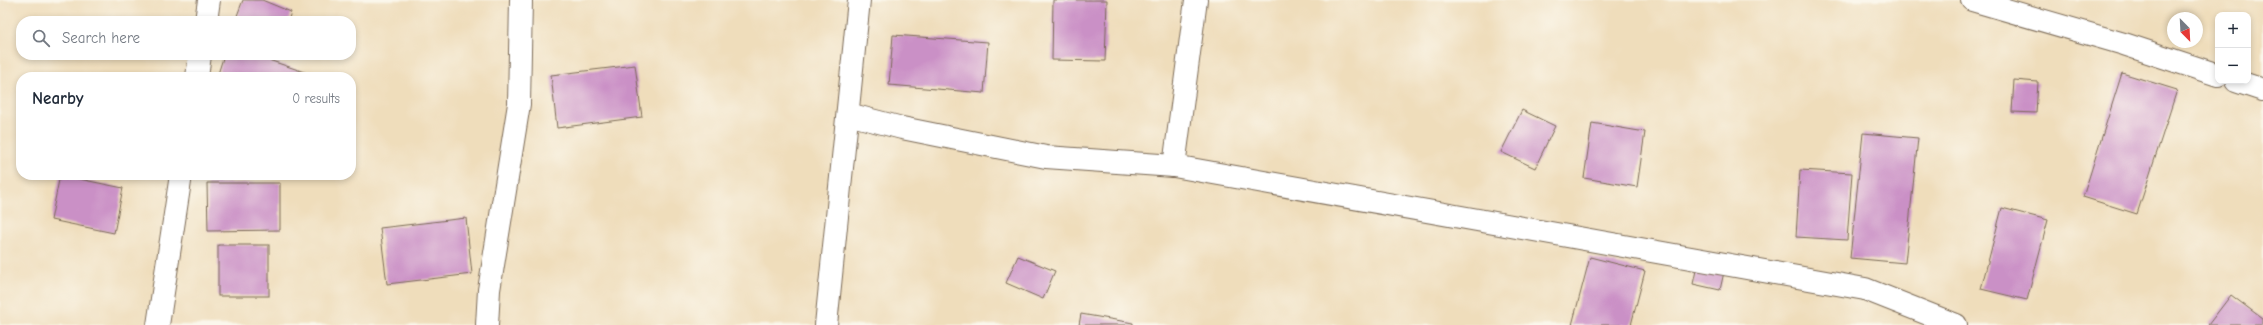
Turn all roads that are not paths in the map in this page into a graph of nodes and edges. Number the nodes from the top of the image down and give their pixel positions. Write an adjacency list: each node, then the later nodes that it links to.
1 (209, 0): 6 (street)
2 (521, 0): 16 (street)
3 (860, 0): 12 (street)
4 (1196, 0): 13 (street)
5 (1972, 0): 9 (street)
6 (207, 16)
7 (199, 60): 8 (street)
8 (198, 72)
9 (2215, 74)
10 (2245, 84): 11 (street)
11 (2263, 90)
12 (848, 114): 13 (street); 17 (street)
13 (1174, 166): 18 (street)
14 (180, 180): 15 (street)
15 (158, 325)
16 (487, 325)
17 (826, 325)
18 (1956, 325)

